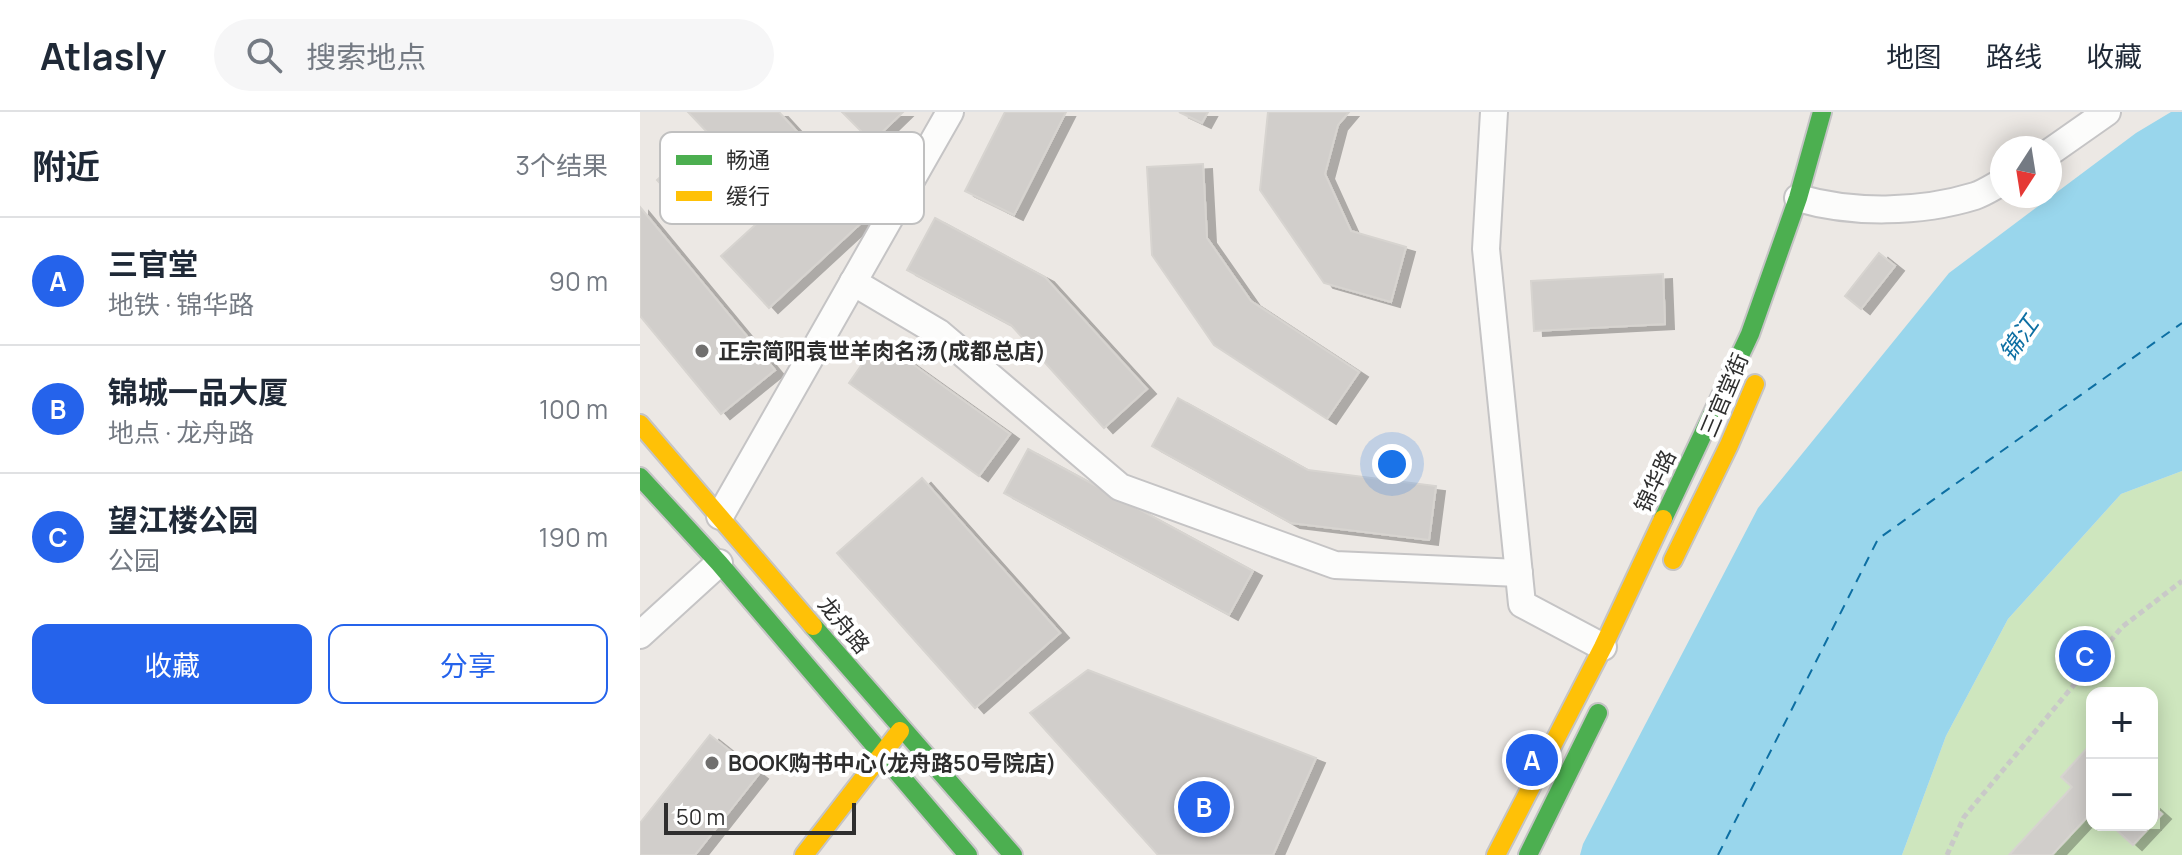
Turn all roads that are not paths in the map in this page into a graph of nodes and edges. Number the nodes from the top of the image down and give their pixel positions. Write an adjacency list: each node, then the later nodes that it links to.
1 (950, 112): 6 (street)
2 (1494, 112): 17 (street)
3 (1822, 112): 8 (main road, 锦华路)
4 (2107, 112): 5 (street)
5 (2062, 144)
6 (924, 158)
7 (1990, 188): 8 (street)
8 (1814, 203): 19 (main road, 锦华路)
9 (886, 224): 10 (street)
10 (853, 282): 14 (street); 17 (street)
11 (1763, 363): 16 (main road, 三官堂街)
12 (640, 424): 14 (main road, 龙舟路)
13 (640, 477): 15 (main road)
14 (720, 516): 21 (main road, 龙舟路)
15 (719, 563): 18 (street); 22 (main road)
16 (1667, 572)
17 (1519, 573): 19 (street)
18 (640, 635)
19 (1603, 647): 26 (main road, 锦华路)
20 (1605, 699): 27 (main road)
21 (901, 729): 22 (main road); 25 (main road, 龙舟路)
22 (881, 755): 23 (main road); 24 (main road)
23 (804, 855)
24 (968, 855)
25 (1013, 855)
26 (1496, 855)
27 (1528, 855)

